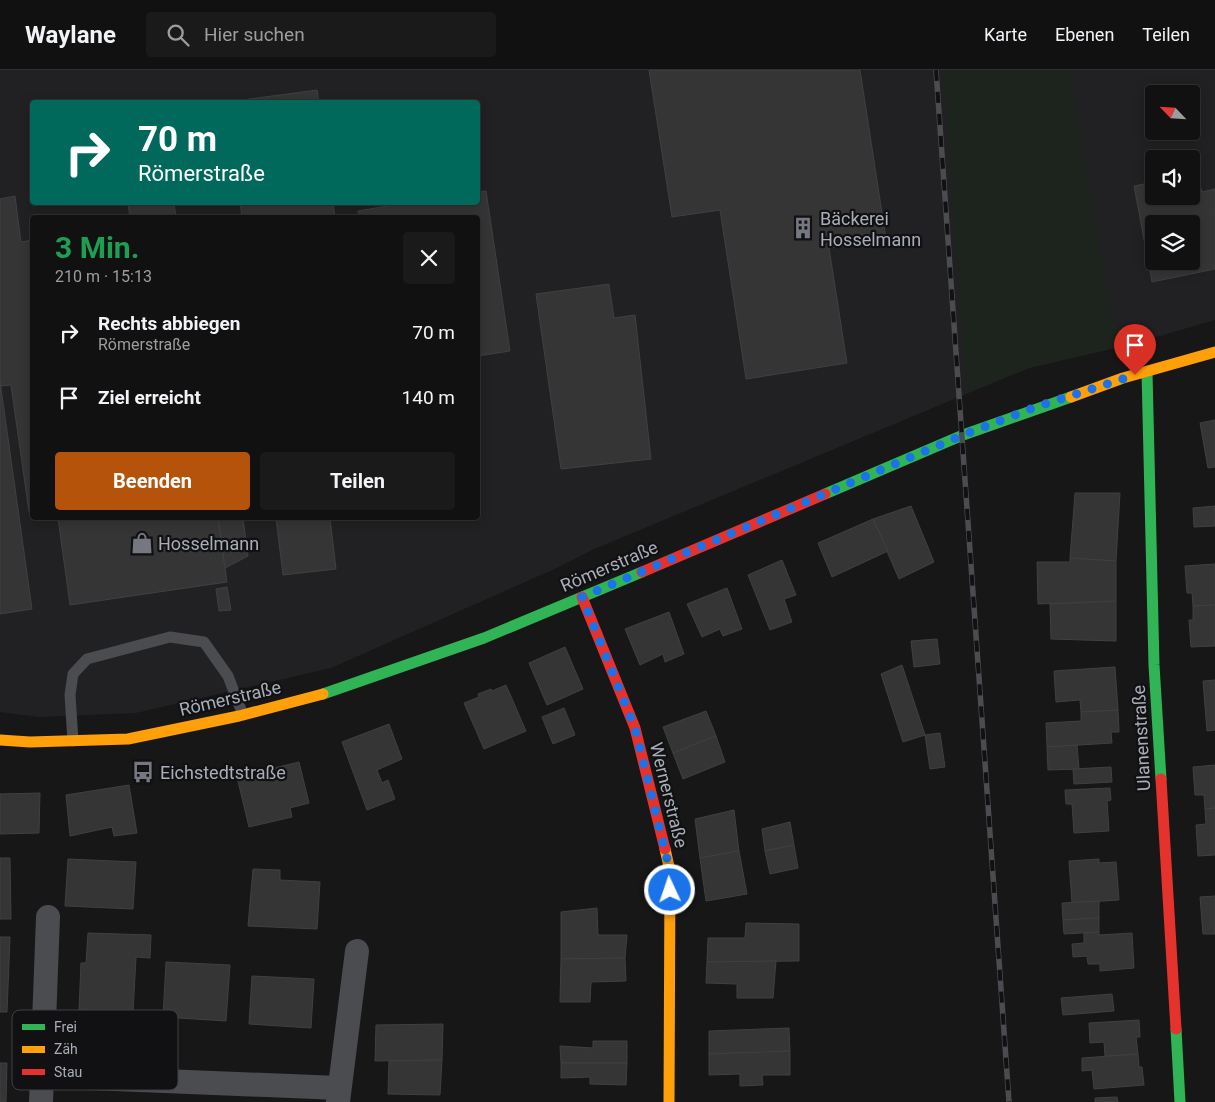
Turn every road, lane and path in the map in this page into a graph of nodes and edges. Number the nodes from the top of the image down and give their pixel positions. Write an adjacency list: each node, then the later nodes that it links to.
1 (1215, 352): 2 (main road, Römerstraße)
2 (1147, 372): 3 (main road, Römerstraße); 13 (main road, Ulanenstraße)
3 (582, 597): 4 (main road, Römerstraße); 12 (main road, Wernerstraße)
4 (243, 715): 6 (main road, Römerstraße); 6 (lane)
5 (0, 740): 6 (main road, Römerstraße)
6 (73, 741)
7 (48, 917): 9 (street)
8 (357, 952): 11 (street)
9 (44, 1010)
10 (178, 1085): 11 (street)
11 (339, 1095)
12 (669, 1102)
13 (1180, 1102)

